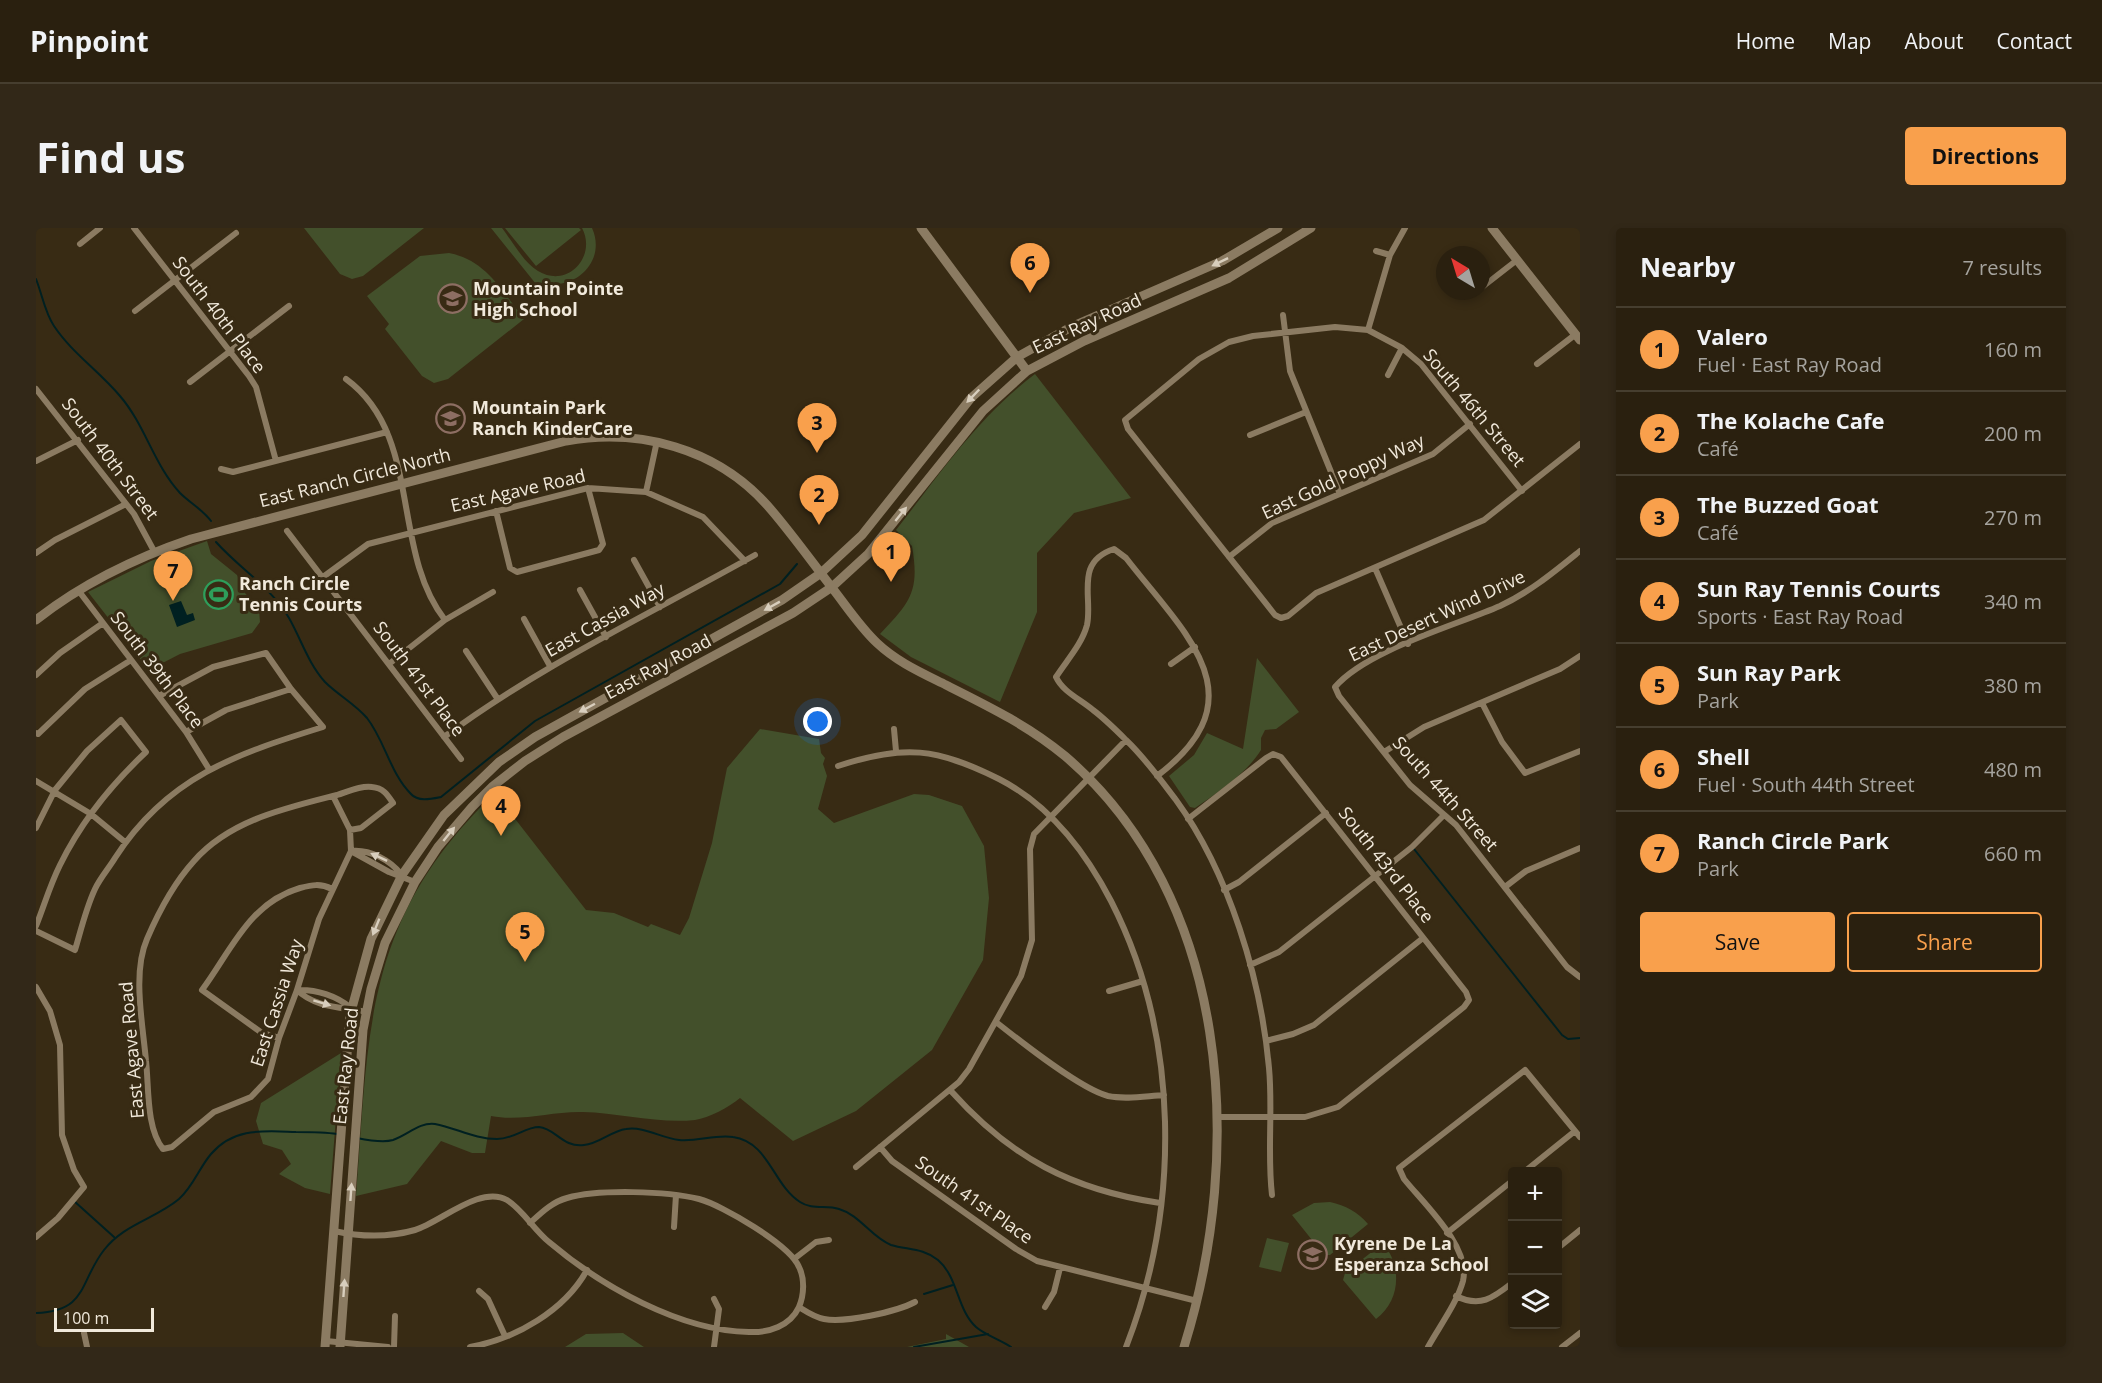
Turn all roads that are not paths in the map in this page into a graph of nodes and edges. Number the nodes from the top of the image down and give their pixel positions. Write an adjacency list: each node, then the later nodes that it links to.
1 (100, 228): 9 (street)
2 (134, 228): 14 (street, South 40th Place)
3 (921, 228): 23 (main road)
4 (1278, 228): 23 (main road, East Ray Road, one-way to 23)
5 (1311, 228): 25 (main road, East Ray Road)
6 (1406, 228): 11 (street)
7 (1492, 228): 12 (main road)
8 (236, 233): 14 (street)
9 (80, 244)
10 (1376, 251): 11 (street)
11 (1390, 255): 18 (street)
12 (1517, 260): 13 (street); 20 (main road)
13 (1490, 281)
14 (175, 282): 16 (street); 22 (street, South 40th Place)
15 (289, 306): 22 (street)
16 (135, 311)
17 (1283, 315): 19 (street)
18 (1368, 330): 19 (street); 21 (street, South 46th Street)
19 (1285, 332): 30 (street); 53 (street)
20 (1578, 337): 24 (street)
21 (1402, 348): 26 (street); 31 (street, South 46th Street)
22 (230, 352): 28 (street); 38 (street, South 40th Place)
23 (1017, 357): 25 (main road); 58 (main road, East Ray Road, one-way to 58)
24 (1537, 364)
25 (1027, 371): 58 (main road, East Ray Road, one-way to 25)
26 (1388, 375)
27 (346, 379): 32 (street)
28 (190, 382)
29 (36, 389): 34 (street, South 40th Street)
30 (1306, 412): 33 (street); 44 (street)
31 (1470, 424): 42 (street, South 46th Street); 44 (street, East Gold Poppy Way)
32 (387, 432): 38 (street); 40 (street)
33 (1250, 435)
34 (78, 440): 37 (street); 45 (street, South 40th Street)
35 (657, 441): 40 (main road, East Ranch Circle North); 43 (street); 58 (main road, East Ranch Circle North)
36 (1580, 444): 42 (street)
37 (36, 461)
38 (276, 461): 39 (street)
39 (220, 470)
40 (402, 483): 48 (street); 49 (main road, East Ranch Circle North)
41 (588, 488): 43 (street, East Agave Road); 46 (street, East Agave Road); 46 (street)
42 (1522, 491): 56 (street)
43 (646, 492): 55 (street, East Agave Road)
44 (1340, 494): 53 (street, East Gold Poppy Way)
45 (126, 504): 49 (street, South 40th Street); 51 (street)
46 (496, 511): 48 (street, East Agave Road)
47 (287, 531): 57 (street, South 41st Place)
48 (410, 533): 57 (street, East Agave Road); 65 (street)
49 (154, 551): 59 (main road, East Ranch Circle North)
50 (1580, 551): 68 (street, East Desert Wind Drive)
51 (36, 553)
52 (754, 555): 55 (street, East Cassia Way)
53 (1229, 557): 56 (street)
54 (634, 560): 62 (street)
55 (745, 561): 62 (street, East Cassia Way)
56 (1376, 568): 68 (street)
57 (322, 577): 74 (street, South 41st Place)
58 (826, 580): 73 (main road, East Ray Road, one-way to 73); 77 (main road, East Ray Road); 96 (main road, East Ranch Circle North)
59 (78, 590): 64 (main road, East Ranch Circle North); 66 (street, South 39th Place)
60 (580, 590): 67 (street)
61 (493, 592): 65 (street)
62 (660, 607): 67 (street, East Cassia Way)
63 (524, 619): 76 (street)
64 (36, 620)
65 (445, 620): 74 (street)
66 (103, 623): 72 (street, South 39th Place); 78 (street)
67 (606, 637): 76 (street, East Cassia Way)
68 (1408, 644): 79 (street, East Desert Wind Drive)
69 (1195, 647): 75 (street); 88 (street); 95 (street)
70 (466, 651): 82 (street)
71 (1580, 656): 83 (street)
72 (131, 660): 81 (street, South 39th Place); 86 (street)
73 (675, 660): 77 (main road); 110 (main road, East Ray Road, one-way to 110)
74 (389, 664): 87 (street, South 41st Place)
75 (1171, 664)
76 (550, 666): 82 (street, East Cassia Way)
77 (682, 672): 112 (main road, East Ray Road, one-way to 77)
78 (36, 675)
79 (1335, 687): 91 (street, South 44th Street)
80 (291, 689): 81 (street); 85 (street); 94 (street)
81 (159, 696): 85 (street, South 39th Place)
82 (497, 698): 87 (street, East Cassia Way)
83 (1482, 703): 90 (street); 91 (street)
84 (894, 729): 89 (street)
85 (186, 732): 94 (street, South 39th Place)
86 (37, 734)
87 (444, 737): 92 (street, South 41st Place)
88 (1126, 740): 95 (street); 96 (street)
89 (896, 751): 93 (street); 102 (street)
90 (1580, 751)
91 (1384, 752): 103 (street, South 44th Street)
92 (461, 759)
93 (838, 765)
94 (208, 769): 107 (street)
95 (1157, 776): 104 (street)
96 (1088, 777): 102 (street); 132 (main road, East Ranch Circle North)
97 (36, 781): 98 (street)
98 (55, 790): 101 (street); 101 (street); 105 (street)
99 (333, 796): 106 (street); 106 (street, East Agave Road); 136 (street, East Agave Road)
100 (1326, 813): 104 (street, South 43rd Place); 111 (street, South 43rd Place); 115 (street)
101 (91, 814): 107 (street); 116 (street)
102 (1050, 815): 121 (street); 127 (street)
103 (1444, 815): 111 (street); 113 (street, South 44th Street)
104 (1188, 819): 115 (street)
105 (36, 828)
106 (350, 830): 109 (street)
107 (125, 842): 117 (street)
108 (1580, 848): 113 (street)
109 (351, 851): 110 (street); 114 (street, East Cassia Way)
110 (402, 875): 112 (street); 125 (main road, East Ray Road, one-way to 125)
111 (1375, 876): 118 (street, South 43rd Place); 119 (street)
112 (415, 882): 126 (main road, East Ray Road)
113 (1505, 887): 120 (street, South 44th Street)
114 (332, 889): 123 (street, East Cassia Way); 128 (street)
115 (1224, 890): 119 (street)
116 (36, 926)
117 (36, 931)
118 (1424, 938): 129 (street); 133 (street, South 43rd Place)
119 (1250, 965): 129 (street)
120 (1579, 977)
121 (1143, 981): 124 (street); 131 (street)
122 (36, 987): 149 (street)
123 (297, 990): 125 (street); 128 (street, East Cassia Way)
124 (1109, 991)
125 (351, 1008): 126 (street); 146 (main road, East Ray Road)
126 (366, 1012): 148 (main road, East Ray Road, one-way to 126)
127 (996, 1022): 130 (street); 131 (street)
128 (279, 1038): 136 (street, East Cassia Way)
129 (1266, 1041): 133 (street)
130 (951, 1091): 135 (street); 142 (street)
131 (1164, 1095): 142 (street)
132 (1218, 1118): 133 (street); 160 (main road, East Ranch Circle North)
133 (1272, 1118): 141 (street)
134 (1578, 1134): 138 (street); 147 (street)
135 (880, 1148): 137 (street); 153 (street, South 41st Place)
136 (163, 1149)
137 (856, 1167)
138 (1531, 1167)
139 (1508, 1184): 147 (street)
140 (676, 1195): 143 (street); 144 (street); 152 (street)
141 (1272, 1195)
142 (1160, 1203): 156 (street)
143 (530, 1223): 148 (street); 154 (street)
144 (674, 1227)
145 (1580, 1230): 151 (street)
146 (334, 1231): 148 (street); 169 (main road, East Ray Road)
147 (1447, 1233): 158 (street)
148 (348, 1234): 170 (main road, East Ray Road, one-way to 148)
149 (36, 1238)
150 (829, 1240): 152 (street)
151 (1562, 1244)
152 (794, 1258): 162 (street)
153 (1060, 1268): 156 (street, South 41st Place); 163 (street)
154 (587, 1270): 165 (street); 168 (street)
155 (1508, 1286): 158 (street)
156 (1145, 1288): 160 (street, South 41st Place); 176 (street)
157 (479, 1291): 168 (street)
158 (1456, 1296): 178 (street)
159 (714, 1299): 165 (street)
160 (1197, 1301): 177 (main road, East Ranch Circle North)
161 (915, 1302): 162 (street)
162 (799, 1307): 165 (street)
163 (1045, 1307)
164 (395, 1316): 173 (street)
165 (716, 1330): 175 (street)
166 (84, 1333): 171 (street)
167 (1580, 1333): 179 (street)
168 (505, 1336): 174 (street)
169 (325, 1344): 170 (street)
170 (340, 1344): 172 (street)
171 (87, 1347)
172 (388, 1347)
173 (394, 1347)
174 (470, 1347)
175 (714, 1347)
176 (1126, 1347)
177 (1184, 1347)
178 (1428, 1347)
179 (1562, 1347)

